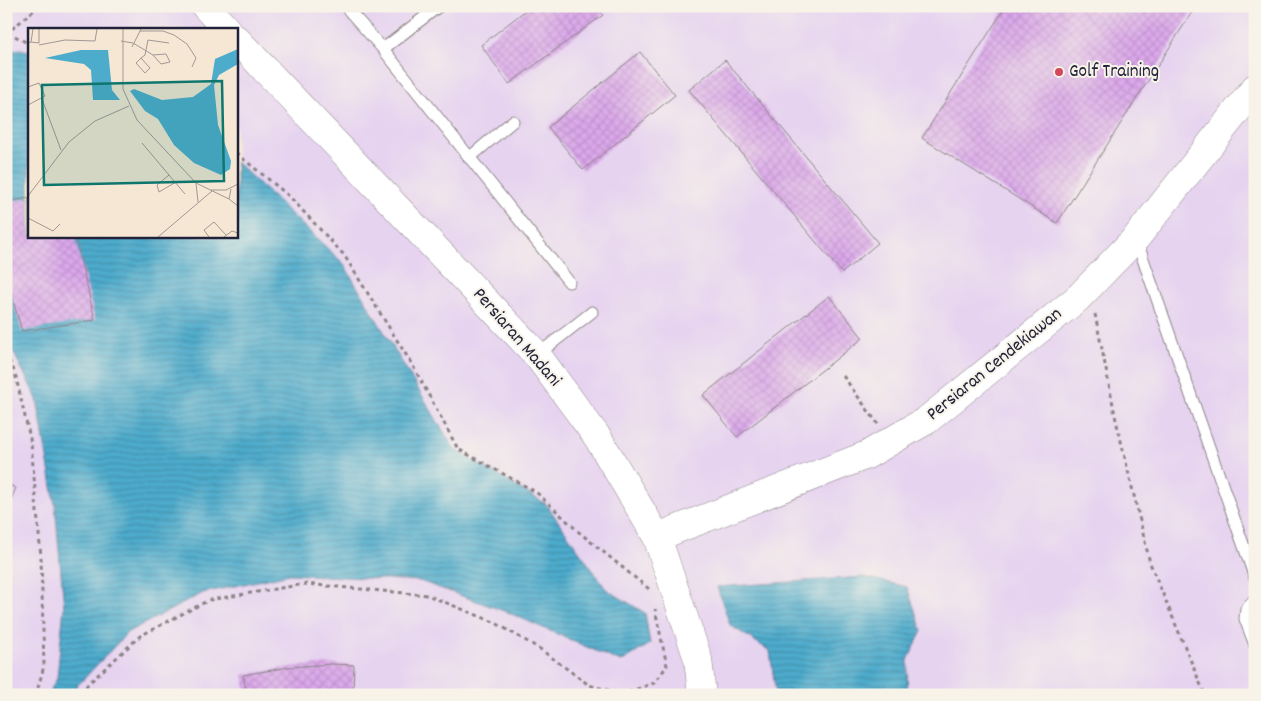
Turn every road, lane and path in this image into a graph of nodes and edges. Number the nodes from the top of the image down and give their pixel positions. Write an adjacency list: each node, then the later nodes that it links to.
1 (39, 6): 6 (path)
2 (205, 6): 5 (street)
3 (345, 6): 9 (lane)
4 (439, 6): 9 (lane)
5 (225, 28)
6 (7, 33): 8 (path)
7 (238, 41): 19 (street, Persiaran Madani)
8 (28, 44)
9 (383, 49): 13 (lane)
10 (1255, 88): 14 (street, Persiaran Cendekiawan)
11 (513, 121): 13 (lane)
12 (238, 155): 24 (path)
13 (469, 158): 15 (lane)
14 (1136, 238): 16 (street, Persiaran Cendekiawan); 23 (lane)
15 (569, 282)
16 (1090, 287): 22 (street, Persiaran Cendekiawan); 31 (path)
17 (592, 312): 19 (lane)
18 (6, 353): 28 (path)
19 (537, 355): 22 (street, Persiaran Madani)
20 (843, 376): 21 (path)
21 (882, 429)
22 (657, 537): 30 (street, Persiaran Madani)
23 (1255, 578)
24 (650, 590)
25 (652, 599): 29 (path)
26 (1255, 600): 27 (lane)
27 (1255, 645)
28 (36, 695)
29 (84, 695)
30 (702, 695)
31 (1205, 695)

